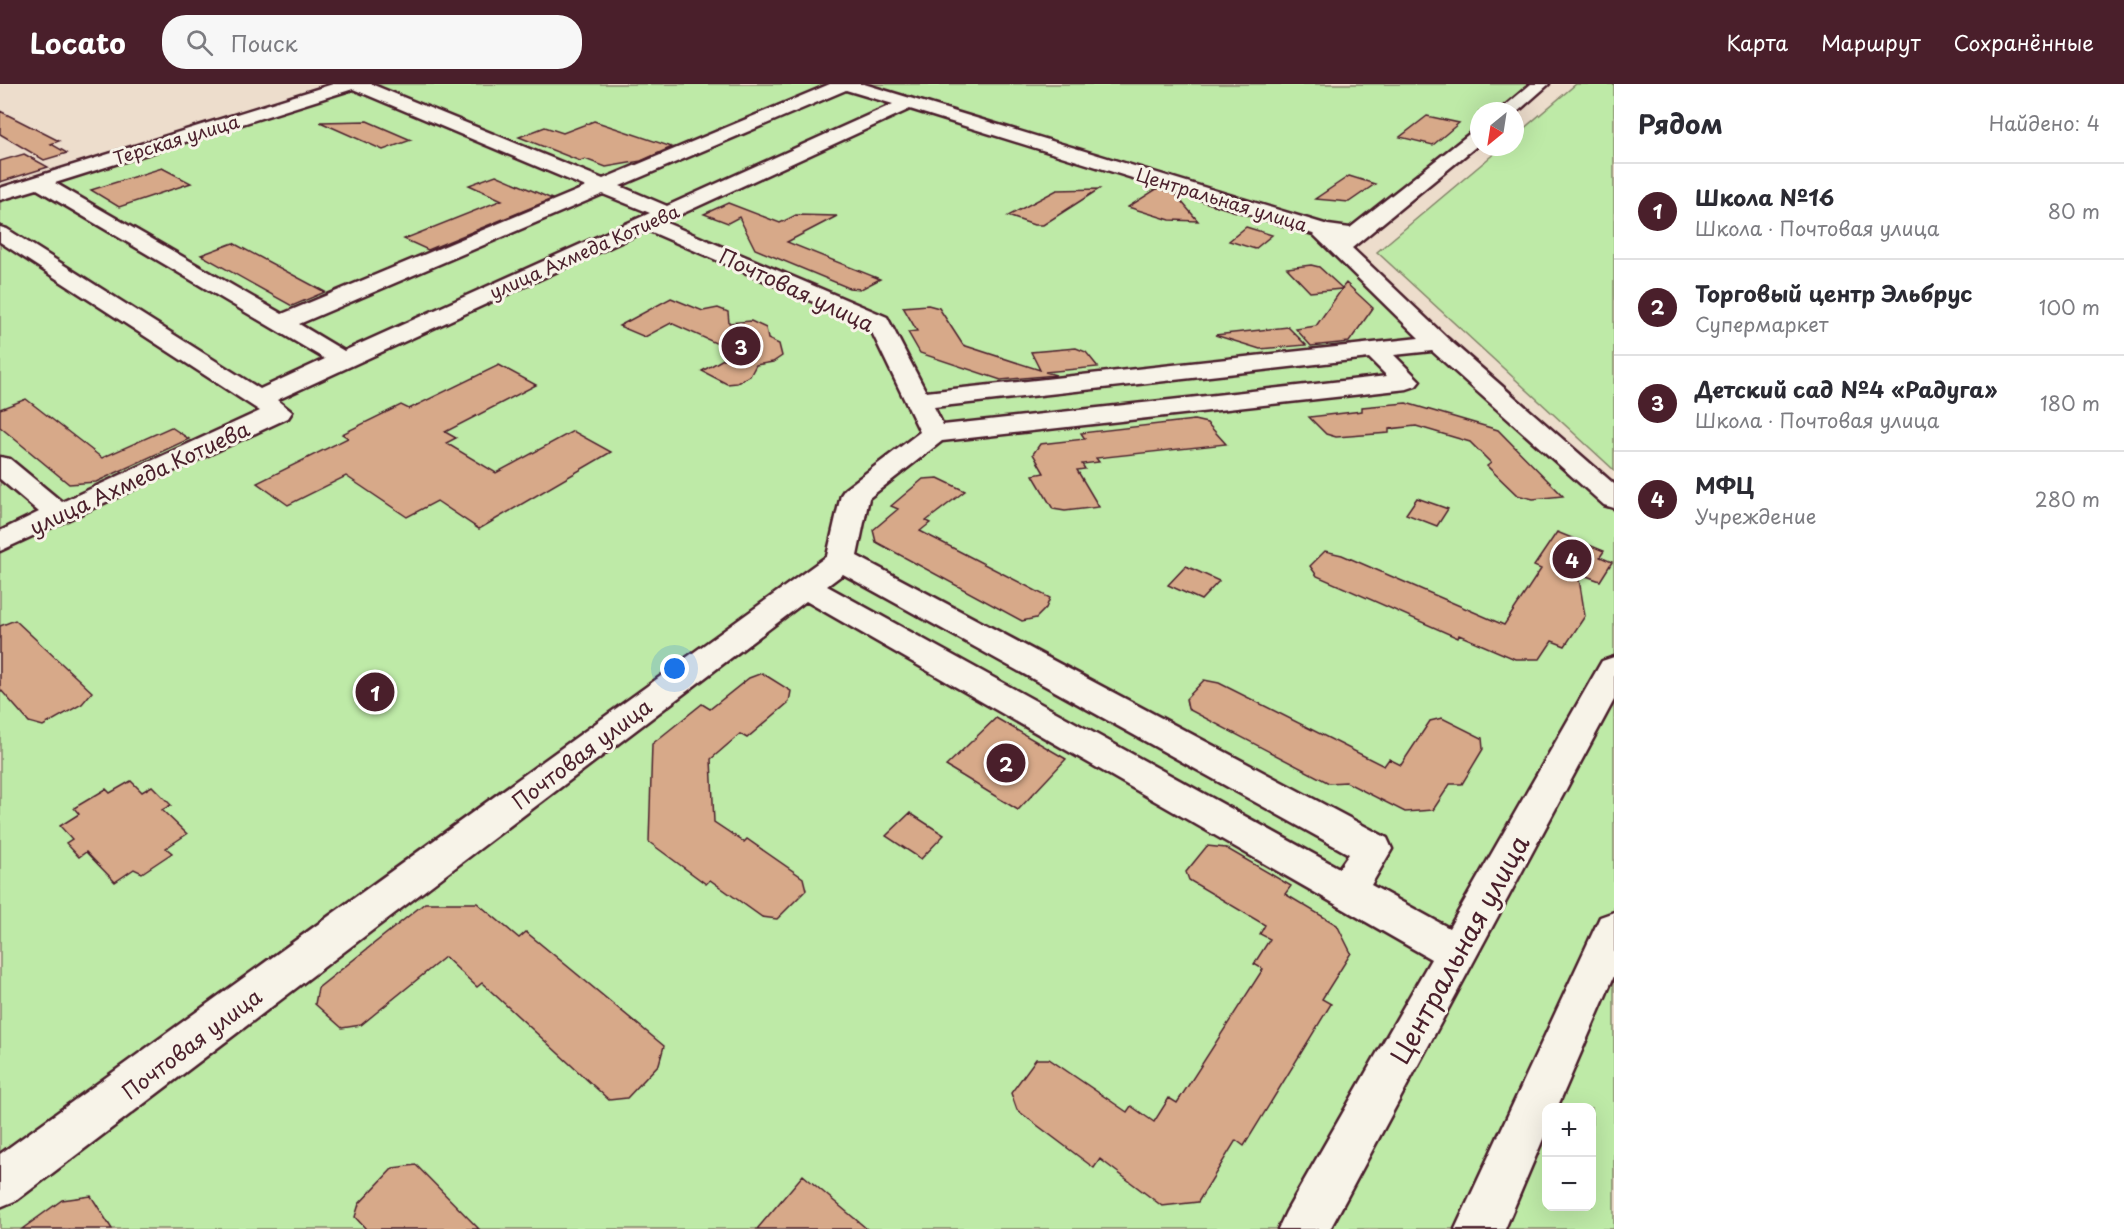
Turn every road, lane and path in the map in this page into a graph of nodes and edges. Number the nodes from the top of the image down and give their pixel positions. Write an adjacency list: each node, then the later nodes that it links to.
1 (845, 84): 5 (street, Центральная улица); 10 (street)
2 (1541, 84): 4 (street)
3 (360, 86): 6 (street); 8 (street, Терская улица); 10 (street)
4 (1519, 102)
5 (909, 103): 15 (street, улица Ахмеда Котиева); 17 (street, Центральная улица)
6 (351, 104)
7 (1470, 142): 17 (street)
8 (39, 182): 11 (street, Терская улица); 18 (street)
9 (546, 187): 12 (street)
10 (603, 187): 12 (street); 15 (street)
11 (0, 194)
12 (574, 199): 13 (street); 18 (street)
13 (599, 209)
14 (618, 217): 15 (street)
15 (651, 220): 21 (street, улица Ахмеда Котиева); 22 (street, Почтовая улица)
16 (0, 234): 23 (street)
17 (1347, 241): 19 (street, Центральная улица)
18 (279, 324): 21 (street)
19 (1438, 343): 20 (street); 26 (street, Центральная улица)
20 (1375, 350): 22 (street); 24 (street)
21 (343, 360): 23 (street, улица Ахмеда Котиева)
22 (918, 401): 24 (street, Почтовая улица)
23 (268, 405): 27 (street, улица Ахмеда Котиева)
24 (934, 434): 29 (street)
25 (0, 465): 27 (street)
26 (1614, 500)
27 (59, 514): 28 (street, улица Ахмеда Котиева)
28 (0, 542)
29 (841, 560): 30 (street, Почтовая улица); 32 (street)
30 (805, 587): 32 (street); 35 (street, Почтовая улица)
31 (1614, 669): 34 (street, Центральная улица)
32 (1346, 891): 34 (street)
33 (1614, 929): 37 (street)
34 (1456, 953): 36 (street, Центральная улица)
35 (0, 1183)
36 (1303, 1229)
37 (1480, 1229)

